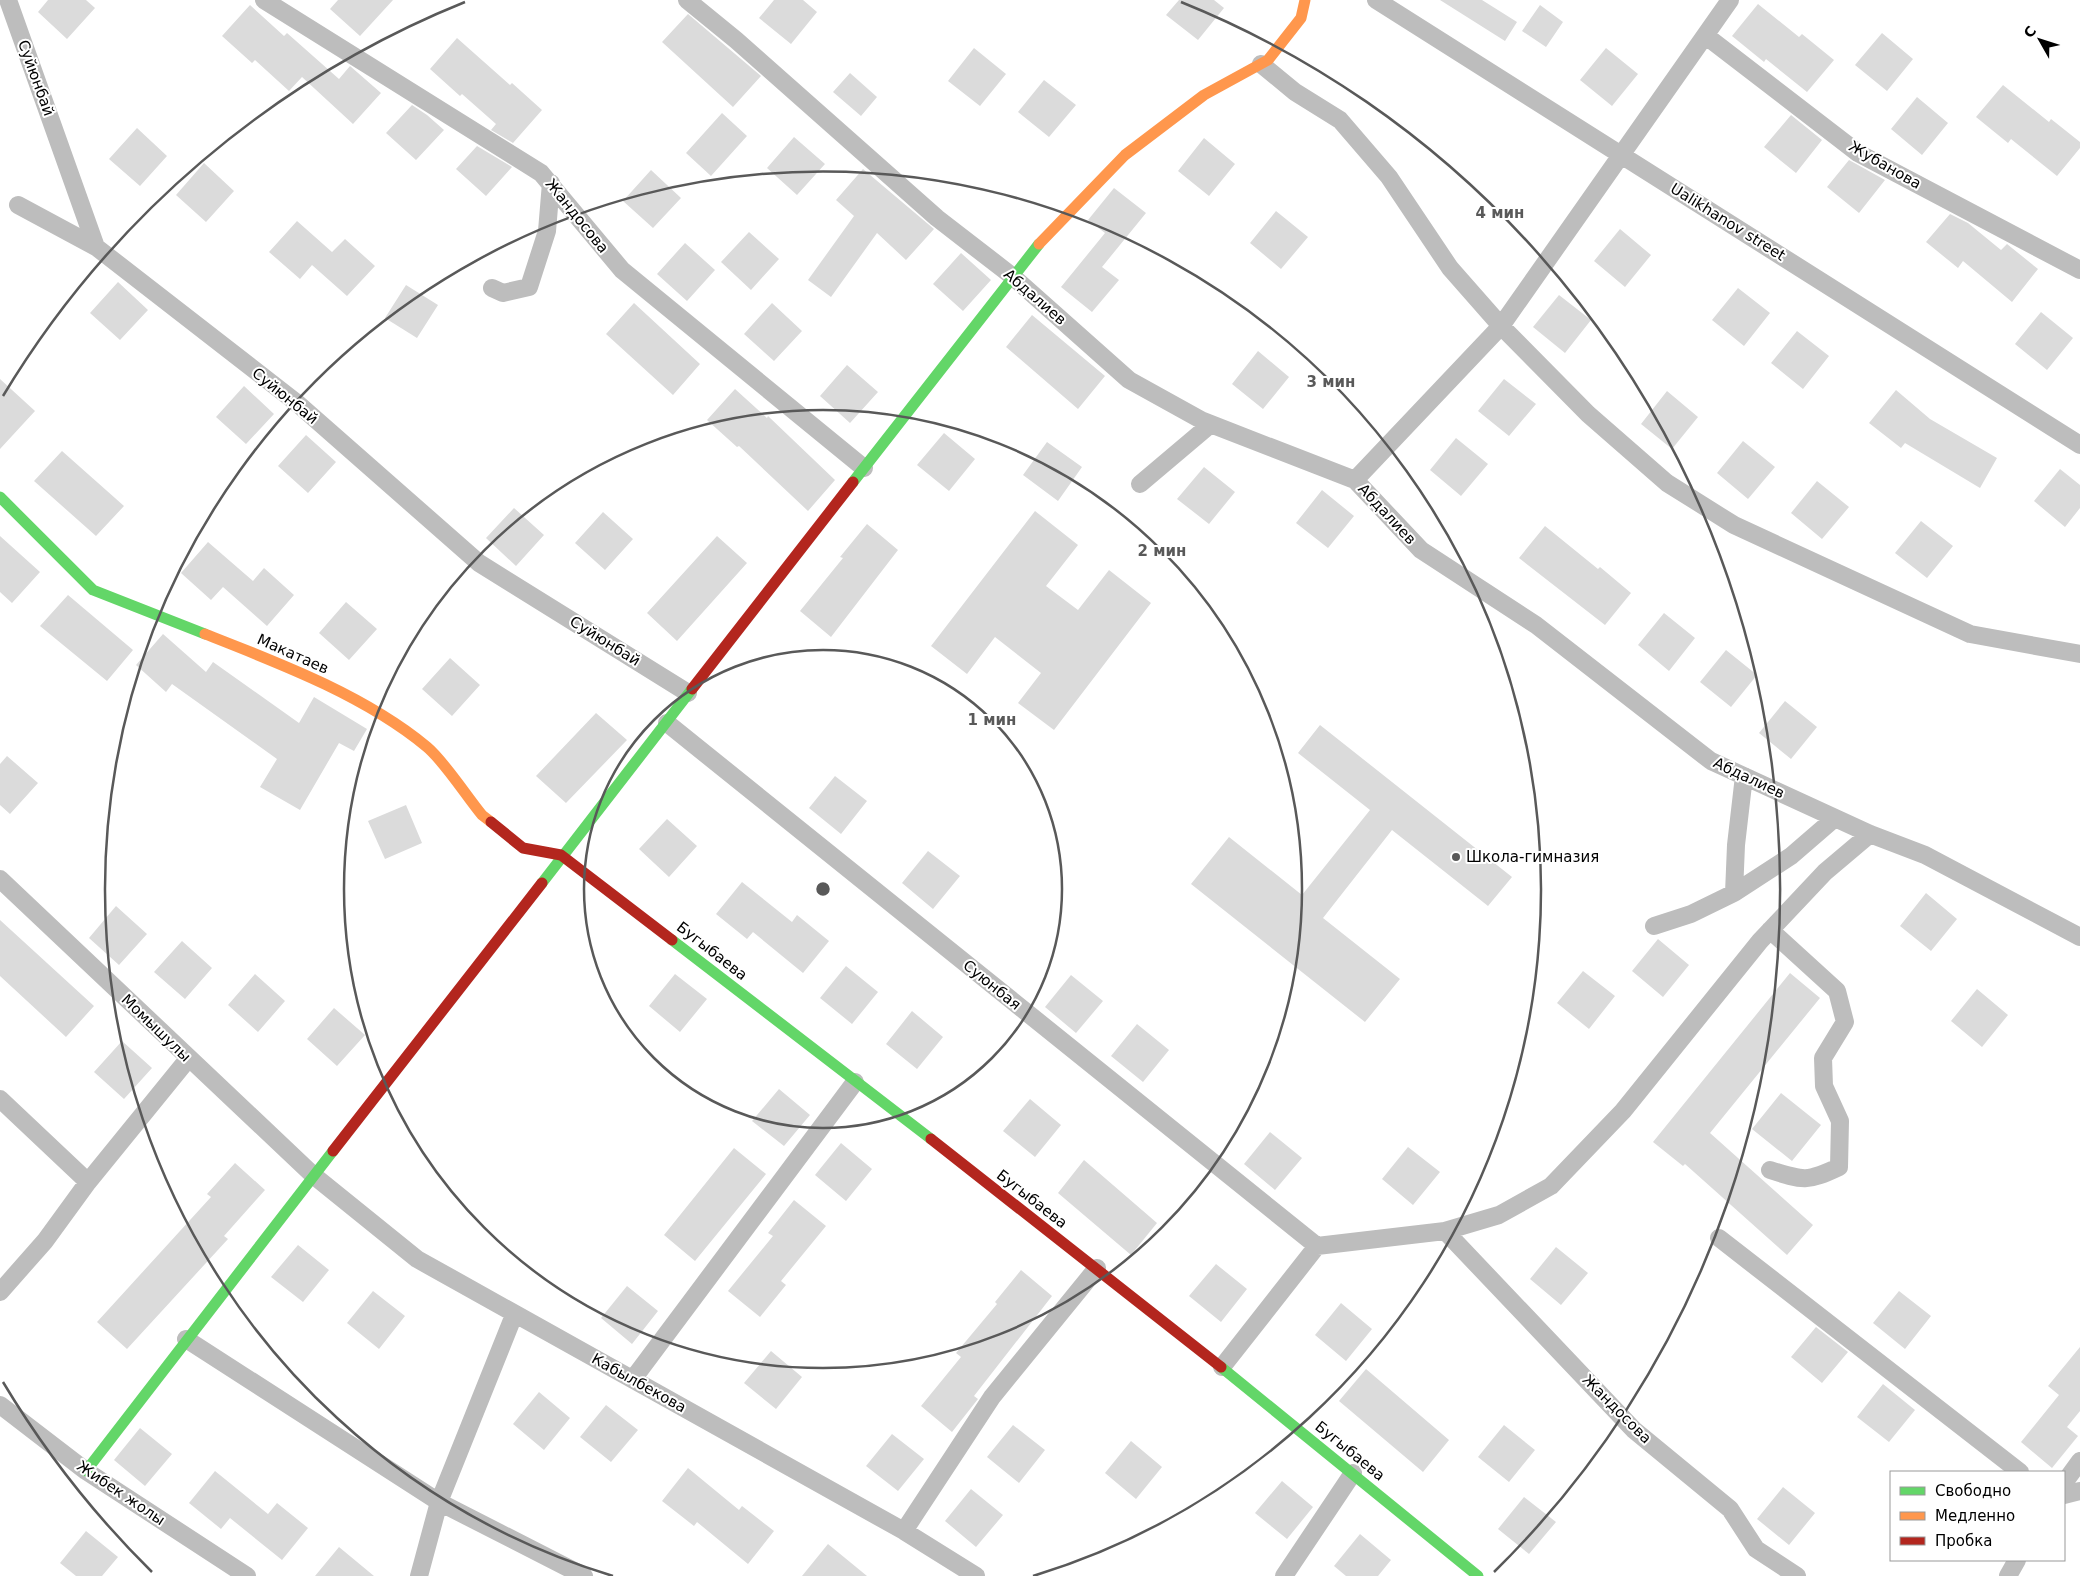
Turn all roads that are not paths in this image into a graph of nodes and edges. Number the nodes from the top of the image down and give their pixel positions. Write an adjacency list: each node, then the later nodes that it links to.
1 (8, 0): 12 (street, Суйюнбай)
2 (264, 0): 10 (street, Жандосова)
3 (687, 0): 14 (street, Абдалиев)
4 (1305, 0): 8 (street)
5 (1376, 0): 9 (street, Ualikhanov street)
6 (1730, 0): 7 (street)
7 (1706, 36): 9 (street); 13 (street, Жубанова)
8 (1261, 64): 14 (street); 16 (street)
9 (1620, 153): 16 (street); 18 (street, Ualikhanov street)
10 (551, 183): 15 (street); 19 (street, Жандосова)
11 (18, 205): 12 (street)
12 (96, 247): 24 (street, Суйюнбай)
13 (2080, 270)
14 (1012, 276): 17 (street, Абдалиев); 19 (street)
15 (492, 288)
16 (1501, 326): 20 (street); 23 (street)
17 (1211, 424): 20 (street, Абдалиев); 21 (street)
18 (2080, 445)
19 (864, 468): 24 (street)
20 (1355, 480): 26 (street, Абдалиев)
21 (1140, 484)
22 (0, 496): 29 (street, Макатаев)
23 (2080, 654)
24 (688, 693): 25 (street)
25 (667, 723): 29 (street); 43 (street, Суюнбая)
26 (1744, 776): 27 (street, Абдалиев); 31 (street)
27 (1835, 818): 28 (street, Абдалиев); 31 (street)
28 (1870, 834): 33 (street); 34 (street, Абдалиев)
29 (561, 855): 36 (street, Бугыбаева); 39 (street)
30 (0, 879): 35 (street, Момышулы)
31 (1734, 893): 32 (street)
32 (1654, 926)
33 (1770, 930): 38 (street); 41 (street)
34 (2080, 937)
35 (188, 1059): 39 (street, Момышулы); 40 (street)
36 (855, 1082): 44 (street, Бугыбаева); 49 (street)
37 (0, 1099): 40 (street)
38 (1770, 1170)
39 (313, 1175): 46 (street, Кабылбекова); 47 (street)
40 (88, 1182): 45 (street)
41 (1445, 1231): 43 (street); 67 (street, Жандосова)
42 (1719, 1238): 53 (street)
43 (1317, 1246): 48 (street)
44 (1097, 1268): 48 (street, Бугыбаева); 59 (street)
45 (0, 1292)
46 (514, 1315): 49 (street, Кабылбекова); 58 (street)
47 (186, 1340): 52 (street); 58 (street)
48 (1222, 1367): 54 (street, Бугыбаева)
49 (633, 1379): 59 (street, Кабылбекова)
50 (0, 1405): 52 (street, Жибек жолы)
51 (2080, 1461): 55 (street)
52 (86, 1471): 61 (street, Жибек жолы)
53 (2019, 1471)
54 (1353, 1472): 65 (street); 66 (street, Бугыбаева)
55 (2065, 1482)
56 (2080, 1491): 57 (street)
57 (2065, 1495)
58 (439, 1502): 62 (street); 63 (street)
59 (904, 1531): 64 (street, Кабылбекова)
60 (2016, 1561): 68 (street)
61 (247, 1576)
62 (419, 1576)
63 (584, 1576)
64 (976, 1576)
65 (1284, 1576)
66 (1478, 1576)
67 (1797, 1576)
68 (2008, 1576)

